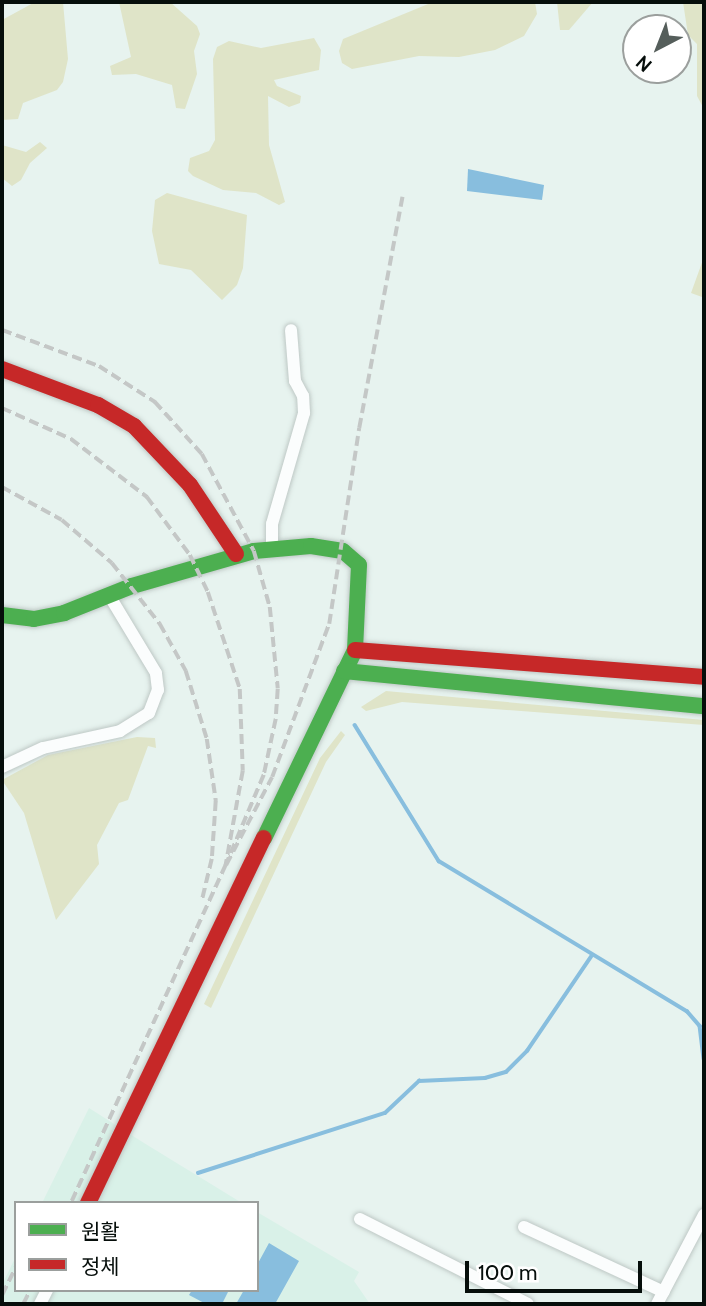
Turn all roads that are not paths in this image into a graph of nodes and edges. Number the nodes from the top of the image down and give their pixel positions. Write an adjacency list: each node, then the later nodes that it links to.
1 (291, 330): 3 (street)
2 (2, 369): 4 (street)
3 (272, 549): 4 (street); 7 (street)
4 (236, 554): 5 (street)
5 (109, 595): 6 (street); 11 (street)
6 (2, 615)
7 (355, 650): 8 (street); 9 (street)
8 (344, 671): 10 (street); 12 (street)
9 (704, 677)
10 (704, 706)
11 (2, 767)
12 (89, 1201)
13 (704, 1214): 16 (street)
14 (360, 1219): 17 (street)
15 (524, 1227): 16 (street)
16 (664, 1292): 18 (street)
17 (528, 1304)
18 (657, 1304)

